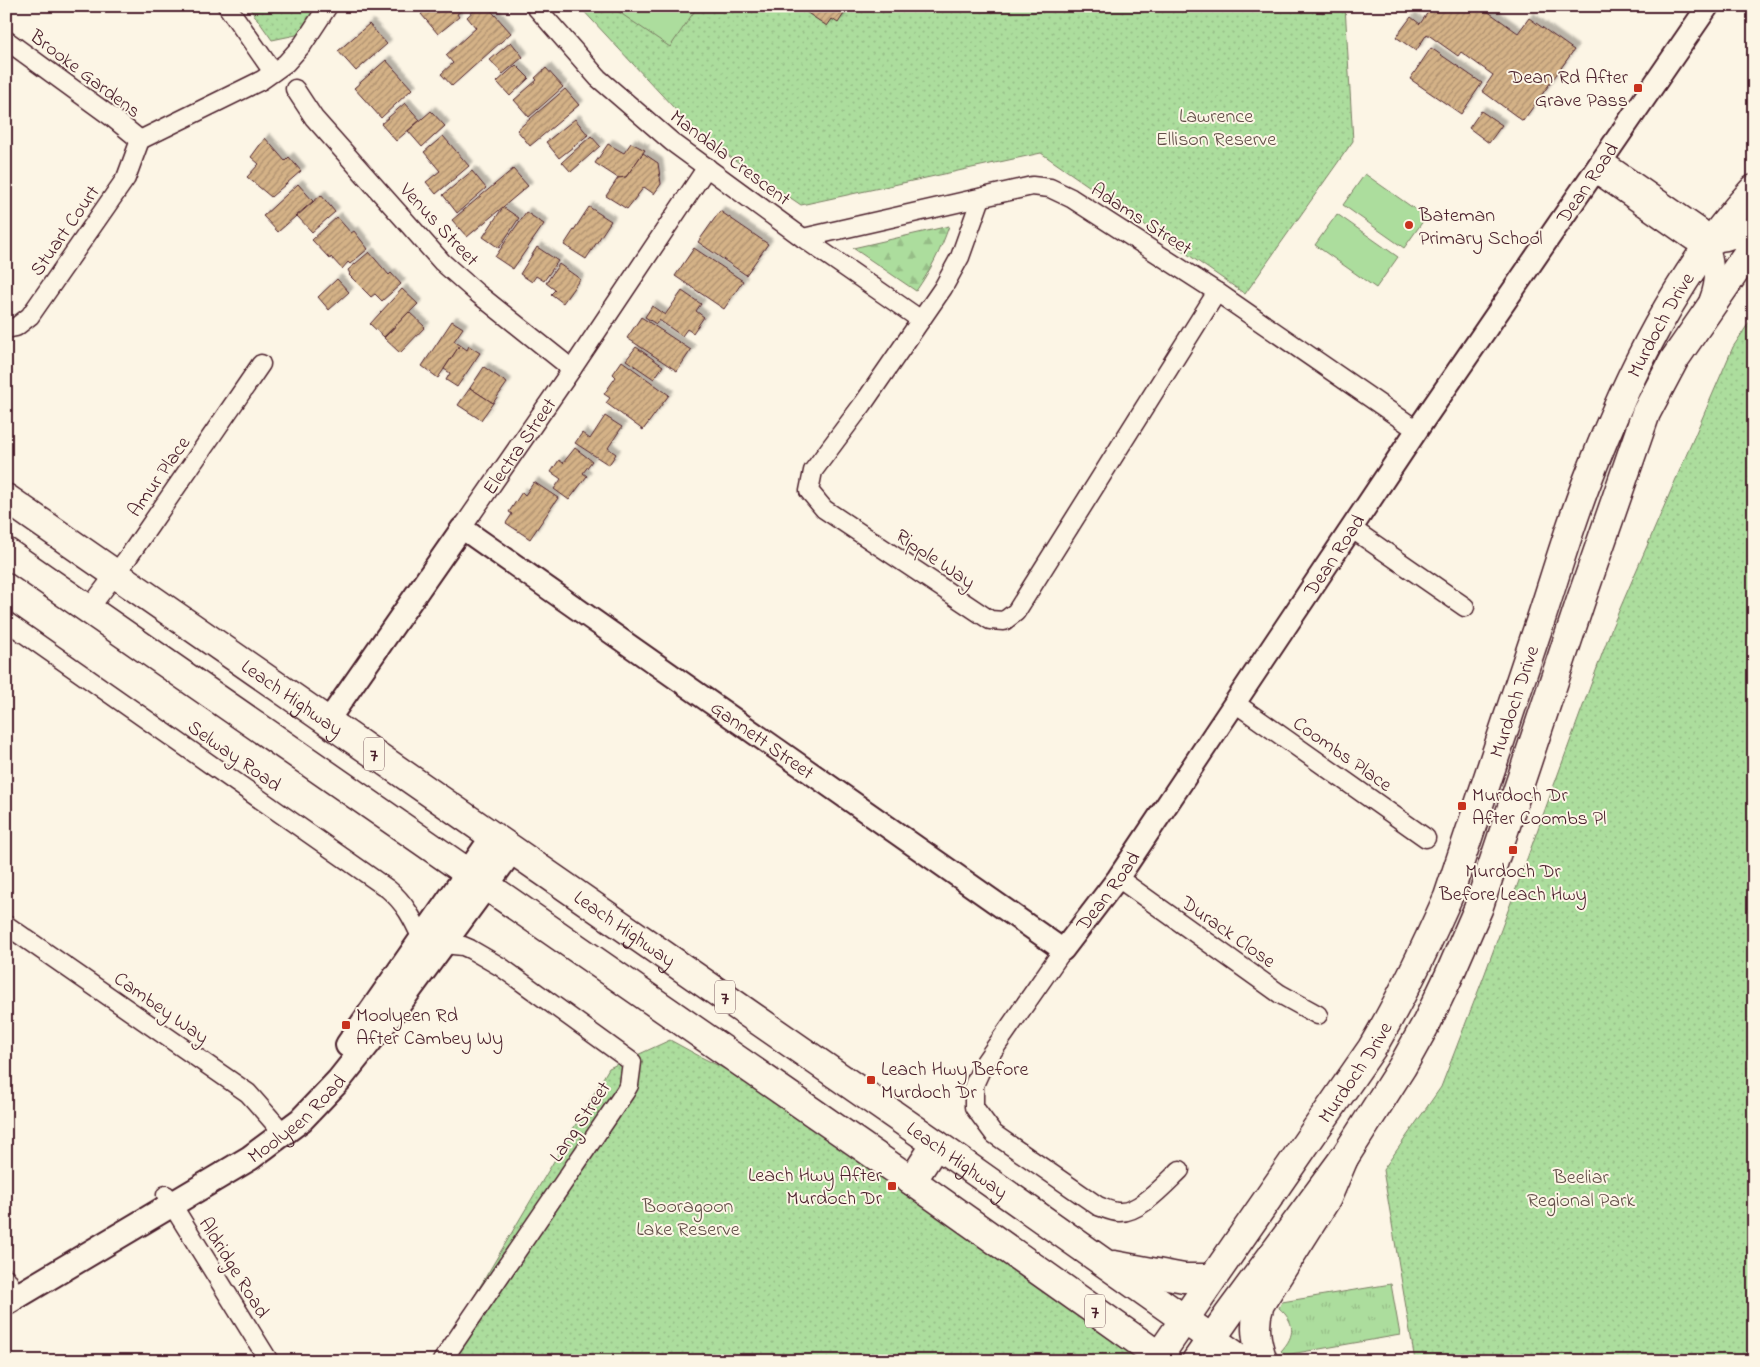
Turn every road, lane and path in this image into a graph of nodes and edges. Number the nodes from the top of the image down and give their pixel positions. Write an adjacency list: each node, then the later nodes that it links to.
1 (227, 6): 6 (street)
2 (328, 6): 6 (street)
3 (535, 6): 10 (street, Mandala Crescent)
4 (1708, 6): 9 (street, Dean Road)
5 (6, 40): 8 (street, Brooke Gardens)
6 (273, 72): 8 (street)
7 (295, 89): 22 (street, Venus Street)
8 (140, 140): 20 (street, Stuart Court)
9 (1599, 166): 15 (street); 23 (street, Dean Road)
10 (707, 167): 14 (street, Mandala Crescent); 22 (street, Electra Street)
11 (1754, 189): 15 (main road, Murdoch Drive)
12 (981, 198): 14 (street, Adams Street); 17 (street, Adams Street); 18 (street, Ripple Way)
13 (1754, 224): 15 (street)
14 (803, 238): 18 (street, Mandala Crescent)
15 (1710, 243): 19 (street); 49 (main road, Murdoch Drive)
16 (1754, 244): 19 (main road, Murdoch Drive)
17 (1217, 292): 18 (street, Ripple Way); 23 (street, Adams Street)
18 (921, 320)
19 (1700, 321): 44 (main road, Murdoch Drive)
20 (6, 329)
21 (261, 364): 28 (street, Amur Place)
22 (572, 369): 25 (street, Electra Street)
23 (1417, 430): 26 (street, Dean Road)
24 (6, 498): 28 (main road, Leach Highway / 7)
25 (462, 528): 33 (street, Electra Street); 40 (street, Gannett Street)
26 (1351, 528): 29 (street); 32 (street, Dean Road)
27 (6, 552): 30 (main road, 7)
28 (116, 574): 30 (street, Amur Place); 33 (main road, Leach Highway / 7)
29 (1465, 607)
30 (88, 610): 37 (main road, 7)
31 (6, 621): 39 (street, Selway Road)
32 (1235, 703): 34 (street, Coombs Place); 36 (street, Dean Road)
33 (327, 722): 35 (main road, Leach Highway / 7)
34 (1426, 838)
35 (503, 844): 37 (main road, Moolyeen Road); 43 (main road, Leach Highway / 7)
36 (1118, 878): 40 (street, Dean Road); 41 (street, Durack Close)
37 (478, 879): 39 (main road, Moolyeen Road); 46 (main road, 7)
38 (6, 925): 42 (street, Cambey Way)
39 (433, 941): 42 (main road, Moolyeen Road); 55 (street, Lang Street)
40 (1064, 950): 45 (street, Dean Road)
41 (1318, 1015)
42 (280, 1129): 47 (main road, Moolyeen Road)
43 (936, 1144): 46 (main road); 48 (main road, Leach Highway / 7)
44 (1344, 1158): 52 (main road, Murdoch Drive); 58 (main road)
45 (1180, 1170)
46 (912, 1181): 53 (main road, 7)
47 (169, 1200): 50 (main road, Moolyeen Road); 54 (street, Aldridge Road)
48 (1106, 1264): 49 (main road); 51 (main road, Leach Highway / 7)
49 (1212, 1278): 51 (main road, Murdoch Drive)
50 (9, 1290)
51 (1184, 1319): 52 (main road, Leach Highway / 7); 53 (main road, Murdoch Drive)
52 (1212, 1338): 56 (main road, Murdoch Drive); 57 (main road, Leach Highway / 7)
53 (1162, 1358)
54 (269, 1361)
55 (442, 1361)
56 (1196, 1361)
57 (1243, 1361)
58 (1264, 1361)

